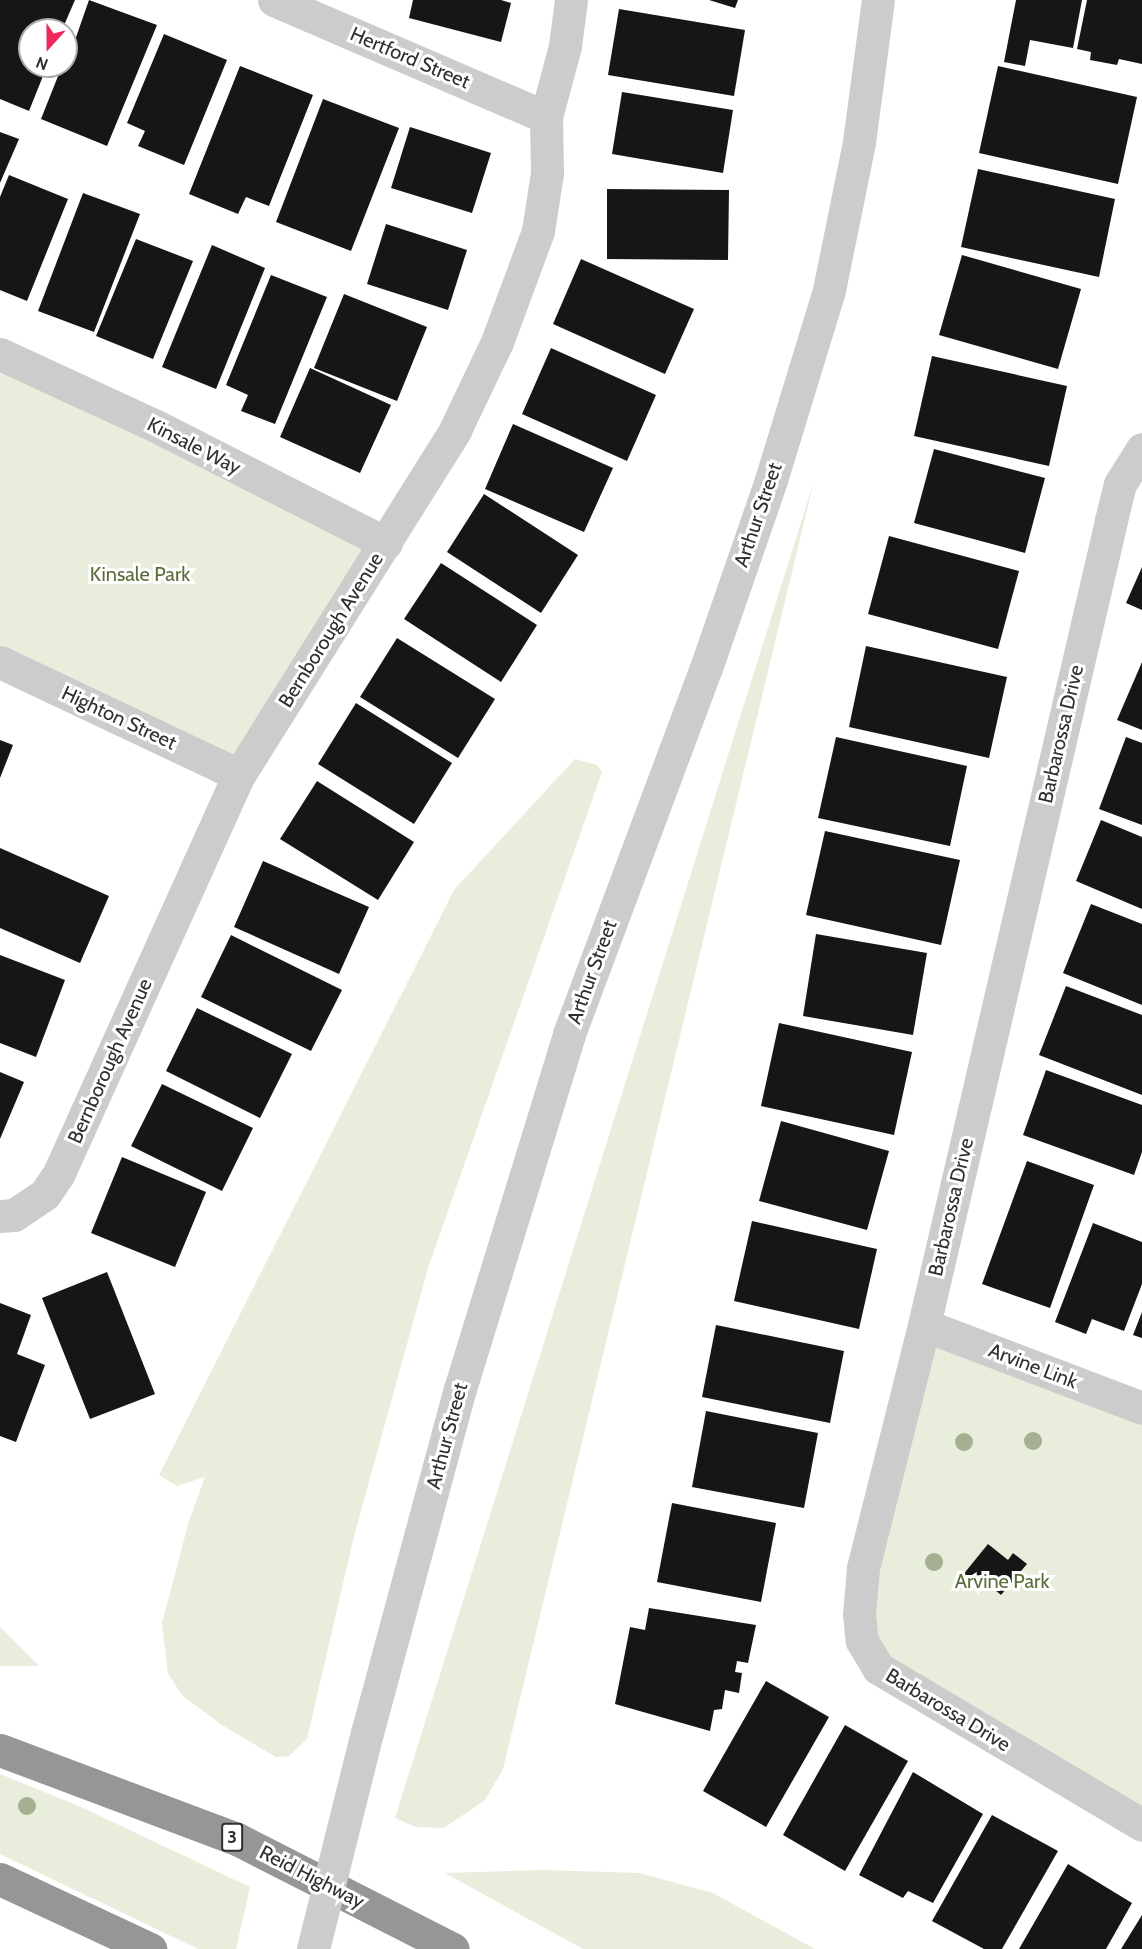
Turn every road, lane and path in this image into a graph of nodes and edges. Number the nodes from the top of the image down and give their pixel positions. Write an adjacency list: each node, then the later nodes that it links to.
1 (274, 0): 4 (street, Hertford Street)
2 (571, 0): 4 (street, Bernborough Avenue)
3 (878, 0): 17 (street, Arthur Street, bridge)
4 (546, 117): 7 (street, Bernborough Avenue)
5 (0, 354): 7 (street, Kinsale Way)
6 (1142, 449): 11 (street, Barbarossa Drive)
7 (386, 543): 9 (street, Bernborough Avenue)
8 (0, 662): 9 (street, Highton Street)
9 (239, 775): 10 (street, Bernborough Avenue)
10 (0, 1216)
11 (924, 1325): 12 (street, Arvine Link); 14 (street, Barbarossa Drive)
12 (1142, 1408)
13 (0, 1749): 18 (highway, Reid Highway / 3)
14 (1142, 1825)
15 (0, 1879): 16 (highway)
16 (150, 1949)
17 (313, 1949)
18 (453, 1949)

